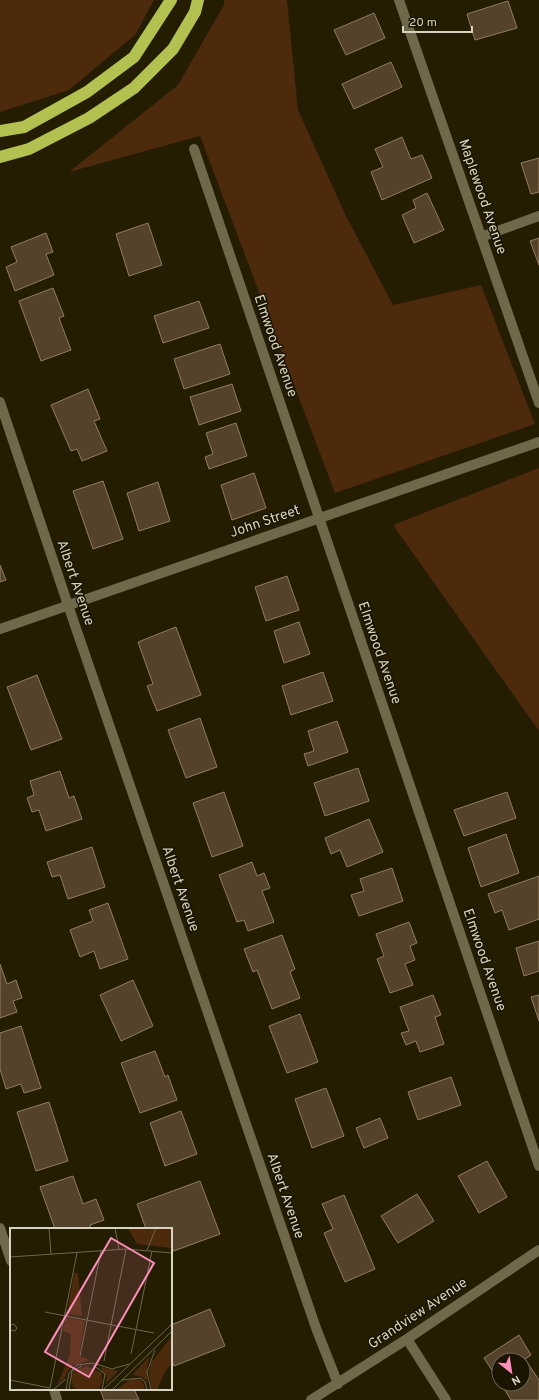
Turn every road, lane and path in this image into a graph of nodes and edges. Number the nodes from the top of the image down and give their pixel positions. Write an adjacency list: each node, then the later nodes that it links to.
1 (171, 0): 4 (highway)
2 (198, 0): 6 (highway)
3 (399, 0): 8 (street, Maplewood Avenue)
4 (0, 131)
5 (194, 149): 12 (street, Elmwood Avenue)
6 (0, 157)
7 (539, 216): 8 (street)
8 (482, 237): 10 (street, Maplewood Avenue)
9 (0, 402): 13 (street, Albert Avenue)
10 (539, 403)
11 (539, 442): 12 (street, John Street)
12 (319, 518): 13 (street, John Street); 15 (street, Elmwood Avenue)
13 (68, 605): 14 (street, John Street); 20 (street, Albert Avenue)
14 (0, 628)
15 (539, 1166)
16 (0, 1228): 18 (street)
17 (539, 1250): 19 (street, Grandview Avenue)
18 (10, 1258)
19 (407, 1339): 20 (street, Grandview Avenue); 24 (street)
20 (338, 1384): 23 (street, Grandview Avenue)
21 (54, 1390): 22 (street)
22 (57, 1400)
23 (311, 1400)
24 (446, 1400)

